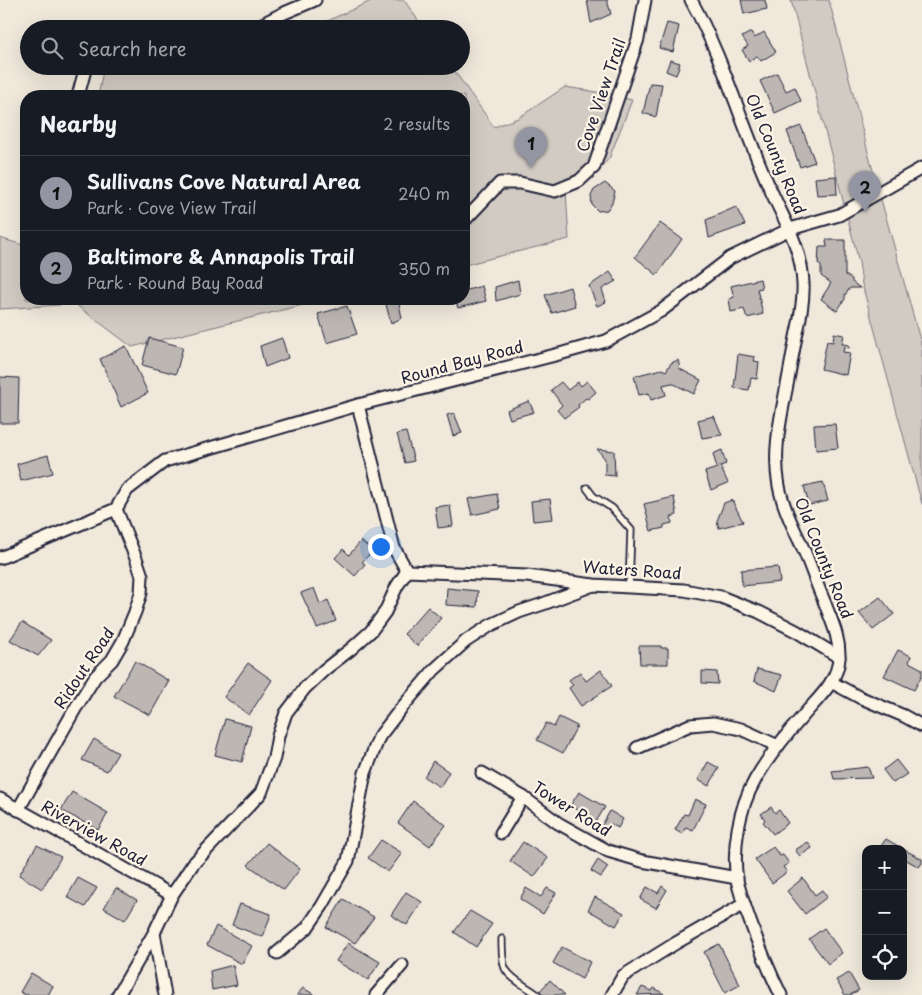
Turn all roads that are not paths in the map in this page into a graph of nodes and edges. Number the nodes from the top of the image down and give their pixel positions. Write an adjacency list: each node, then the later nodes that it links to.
1 (315, 0): 4 (street)
2 (645, 0): 8 (street, Cove View Trail)
3 (691, 0): 9 (street, Old County Road)
4 (270, 20)
5 (84, 75): 6 (street)
6 (80, 90)
7 (922, 168): 9 (street, Round Bay Road)
8 (470, 214)
9 (790, 229): 10 (street, Round Bay Road); 17 (street, Old County Road)
10 (358, 405): 12 (street, Round Bay Road); 14 (street)
11 (586, 488): 16 (lane)
12 (116, 509): 13 (street); 25 (street, Ridout Road)
13 (0, 558)
14 (408, 571): 15 (street, Waters Road); 28 (street)
15 (593, 585): 16 (street, Waters Road); 32 (street)
16 (629, 587): 17 (street, Waters Road)
17 (840, 657): 18 (street, Old County Road)
18 (831, 682): 19 (street); 20 (street, Old County Road)
19 (922, 726)
20 (778, 746): 21 (street); 27 (street, Old County Road)
21 (637, 748)
22 (482, 773): 23 (street, Tower Road)
23 (523, 797): 26 (street); 27 (street, Tower Road)
24 (0, 799): 25 (street, Riverview Road)
25 (18, 810): 28 (street, Riverview Road)
26 (501, 833)
27 (737, 878): 29 (street, Old County Road)
28 (172, 895): 30 (street)
29 (744, 904): 38 (street); 39 (street, Old County Road)
30 (154, 933): 34 (street); 35 (street)
31 (502, 939): 37 (lane)
32 (277, 953)
33 (402, 965): 36 (street)
34 (118, 995)
35 (165, 995)
36 (376, 995)
37 (538, 995)
38 (612, 995)
39 (781, 995)

